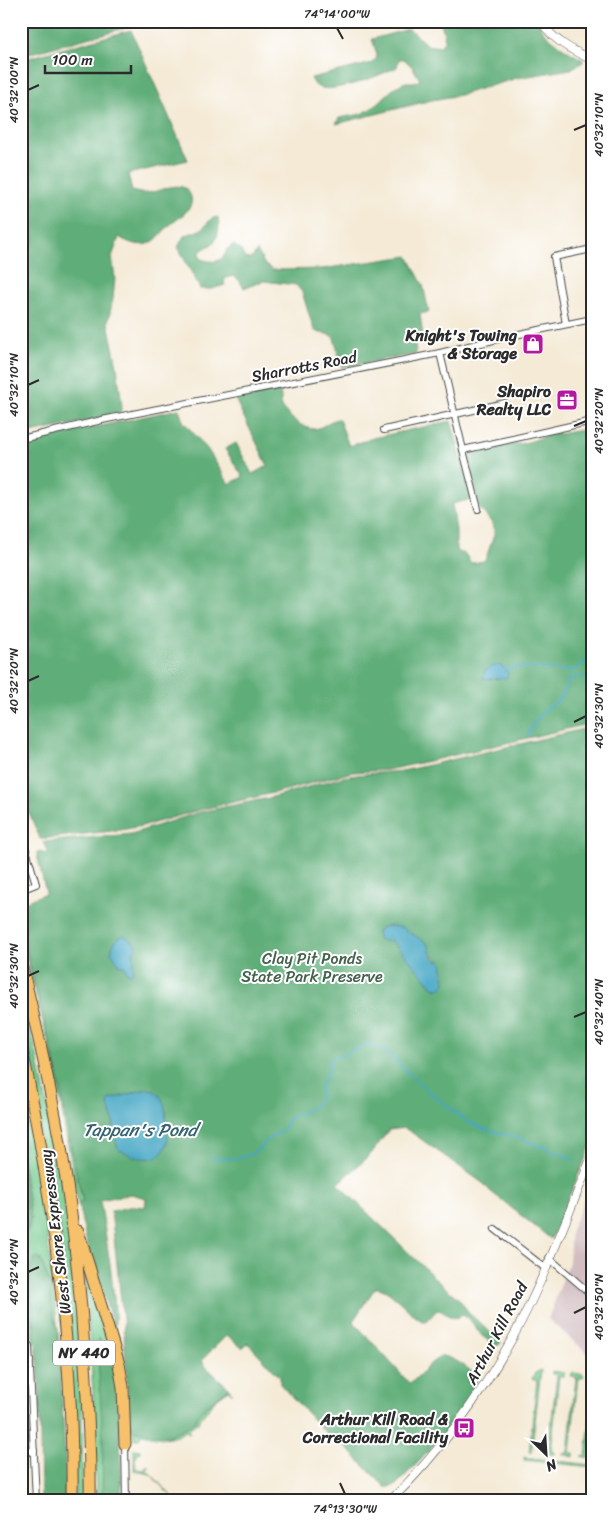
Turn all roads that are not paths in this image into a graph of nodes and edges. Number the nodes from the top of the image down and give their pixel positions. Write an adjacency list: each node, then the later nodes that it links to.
1 (541, 21): 2 (street)
2 (592, 60)
3 (592, 249): 5 (street)
4 (592, 319): 5 (street, Sharrotts Road)
5 (566, 324): 6 (street, Sharrotts Road)
6 (440, 353): 8 (street); 11 (street, Sharrotts Road)
7 (505, 403): 8 (street)
8 (454, 414): 10 (street); 12 (street)
9 (592, 421): 12 (street)
10 (384, 430)
11 (21, 438)
12 (463, 450): 13 (street)
13 (478, 509)
14 (21, 833): 15 (street)
15 (21, 890)
16 (21, 964): 21 (highway, West Shore Expressway / NY 440)
17 (21, 1045): 33 (highway, West Shore Expressway / NY 440)
18 (592, 1156): 19 (street, Arthur Kill Road)
19 (584, 1174): 20 (street); 23 (street, Arthur Kill Road)
20 (592, 1178)
21 (70, 1205): 29 (highway); 34 (highway, West Shore Expressway / NY 440)
22 (495, 1229): 24 (street)
23 (549, 1258): 24 (street, Arthur Kill Road); 25 (street)
24 (545, 1268): 36 (street, Arthur Kill Road)
25 (592, 1295)
26 (29, 1346): 28 (street)
27 (21, 1351): 28 (street)
28 (30, 1361): 31 (street)
29 (125, 1444): 35 (street)
30 (21, 1451): 31 (street)
31 (34, 1451): 32 (street)
32 (36, 1501)
33 (72, 1501)
34 (90, 1501)
35 (126, 1501)
36 (390, 1501)

